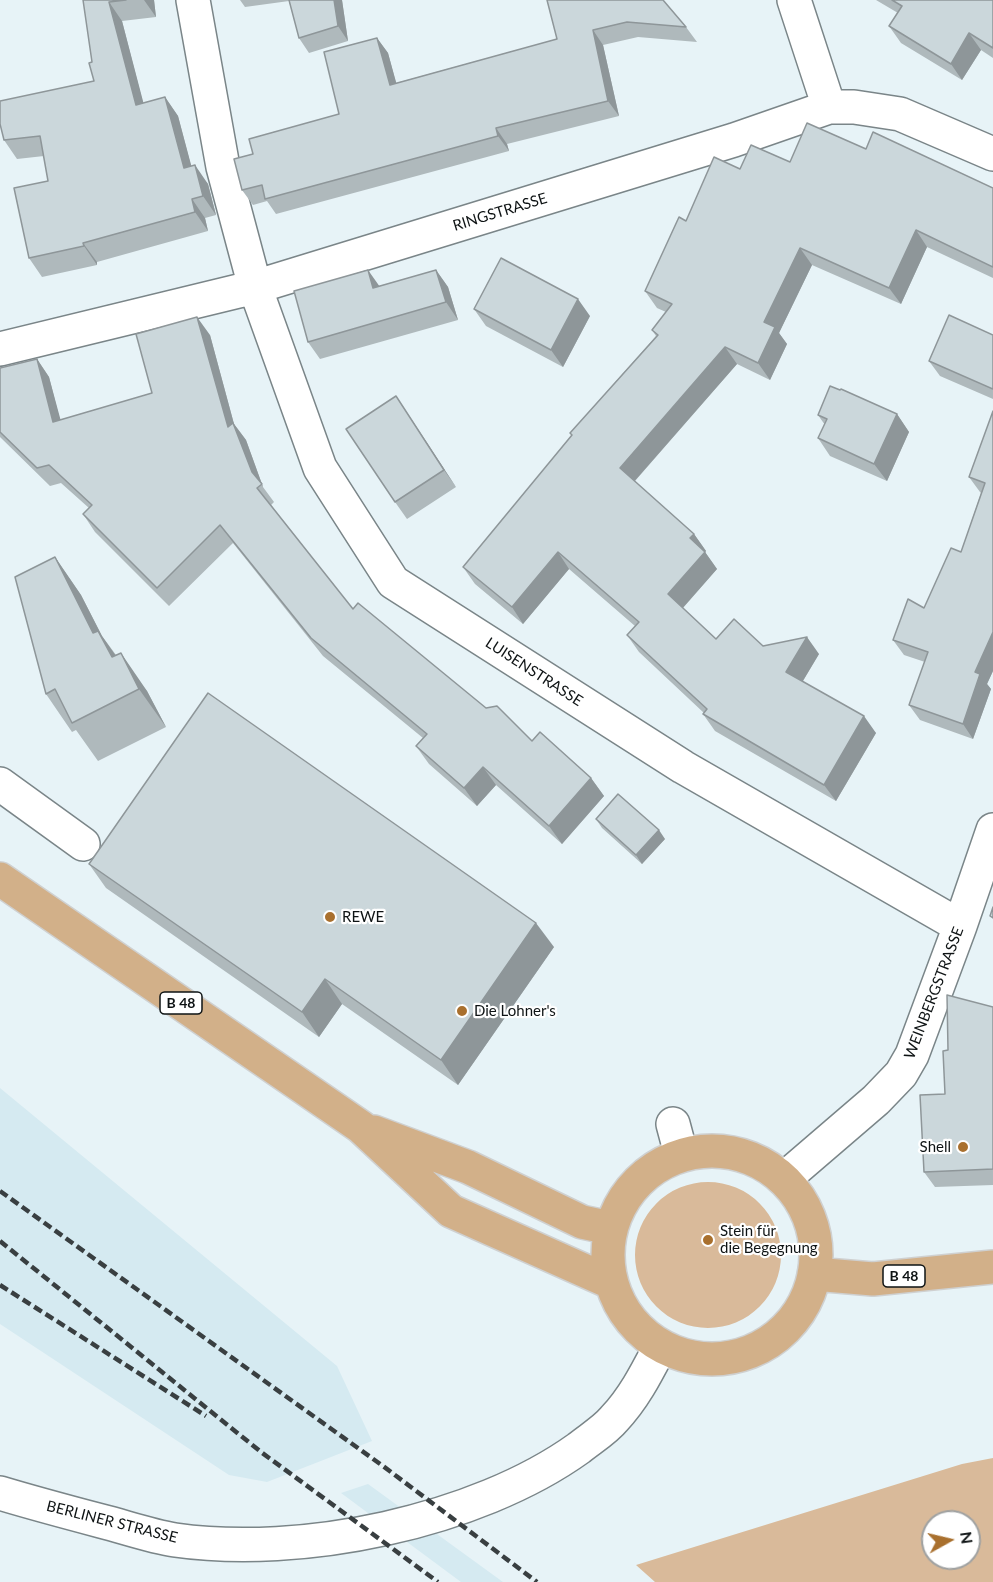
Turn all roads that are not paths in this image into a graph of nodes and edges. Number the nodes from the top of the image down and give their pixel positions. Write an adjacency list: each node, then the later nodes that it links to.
1 (193, 0): 5 (street, LUISENSTRASSE)
2 (794, 0): 3 (street)
3 (829, 107): 4 (street, RINGSTRASSE); 5 (street, RINGSTRASSE)
4 (993, 154)
5 (255, 287): 6 (street, RINGSTRASSE); 11 (street, LUISENSTRASSE)
6 (0, 349)
7 (0, 784): 9 (street)
8 (993, 830): 11 (street, WEINBERGSTRASSE)
9 (83, 844)
10 (0, 879): 12 (main road, B 48)
11 (960, 926): 13 (street, WEINBERGSTRASSE)
12 (361, 1127): 14 (main road, B 48); 17 (main road, B 48)
13 (784, 1179): 14 (main road); 16 (main road)
14 (610, 1228): 17 (main road)
15 (993, 1267): 16 (main road, B 48)
16 (814, 1274): 18 (main road)
17 (610, 1282): 18 (main road)
18 (660, 1347): 19 (street, BERLINER STRASSE)
19 (0, 1493)

